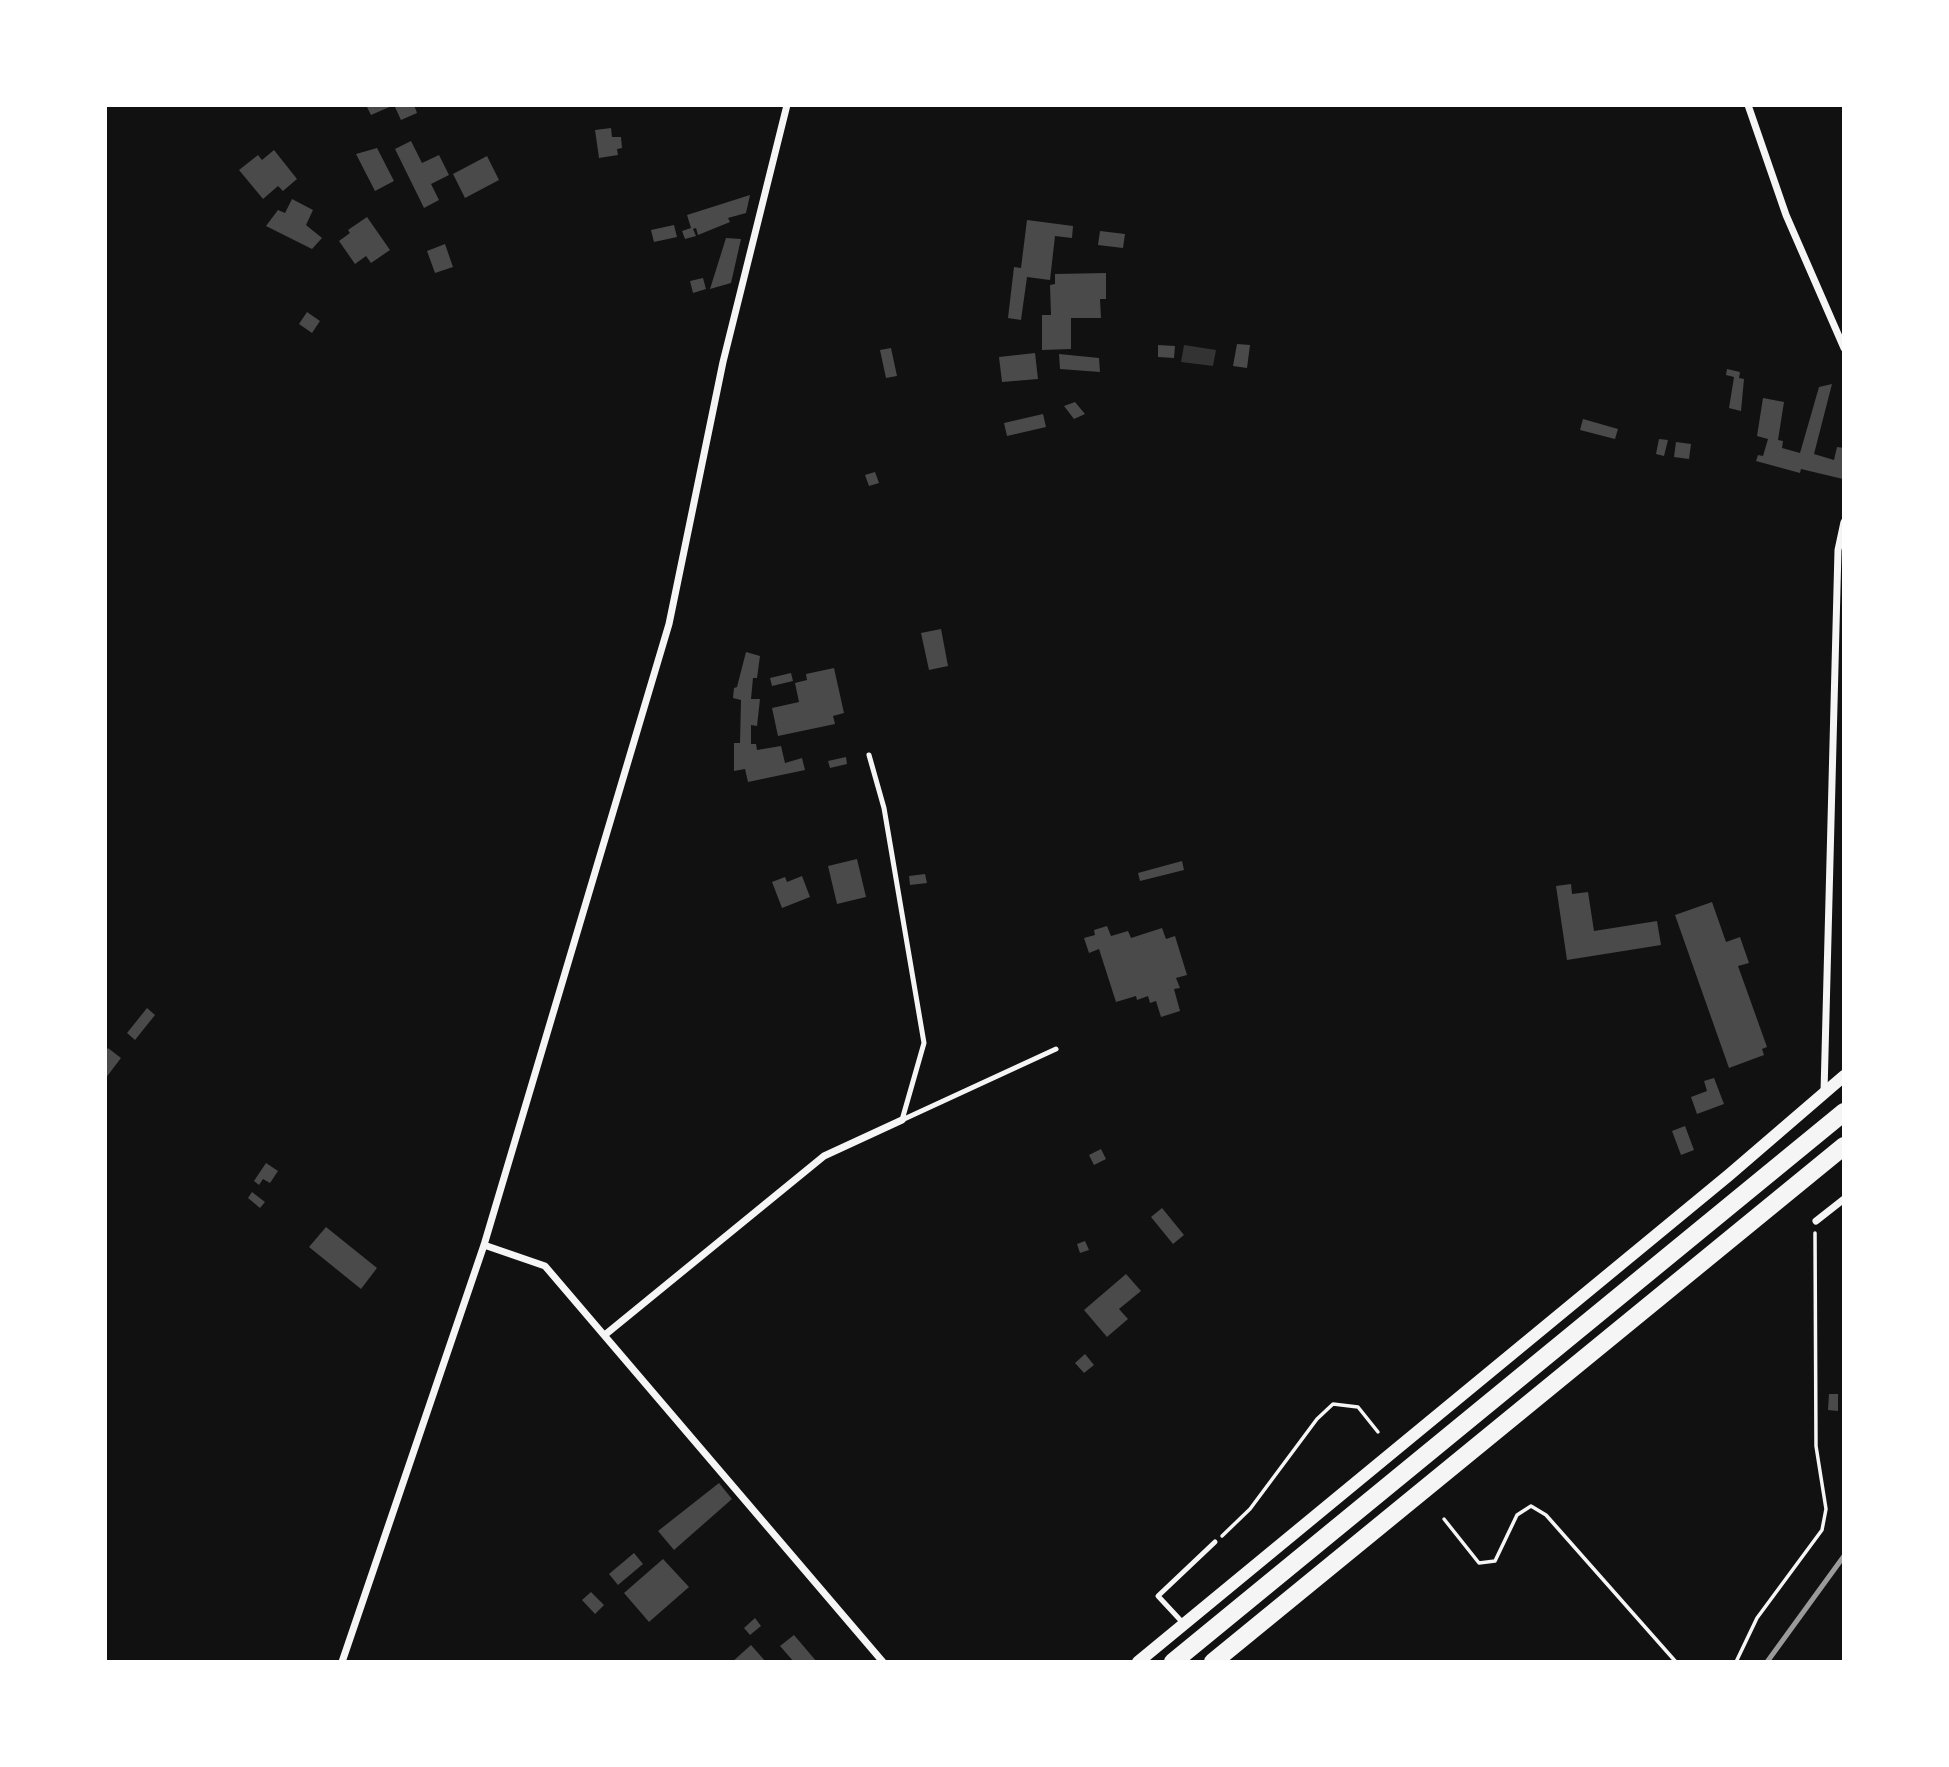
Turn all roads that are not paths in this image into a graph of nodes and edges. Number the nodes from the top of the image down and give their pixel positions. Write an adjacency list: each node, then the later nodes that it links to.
1 (787, 105): 14 (street)
2 (1748, 105): 3 (street)
3 (1844, 348)
4 (1844, 522): 8 (street)
5 (869, 755): 10 (lane)
6 (1056, 1049): 10 (lane)
7 (1844, 1076): 8 (street)
8 (1824, 1093): 17 (street)
9 (1844, 1112): 21 (highway)
10 (902, 1120): 15 (street)
11 (1844, 1146): 22 (highway)
12 (1844, 1199): 13 (street)
13 (1816, 1221)
14 (484, 1245): 15 (street); 18 (street)
15 (606, 1334): 19 (street)
16 (1215, 1542): 17 (lane)
17 (1184, 1623): 20 (street)
18 (342, 1662)
19 (883, 1662)
20 (1138, 1662)
21 (1173, 1662)
22 (1213, 1662)

